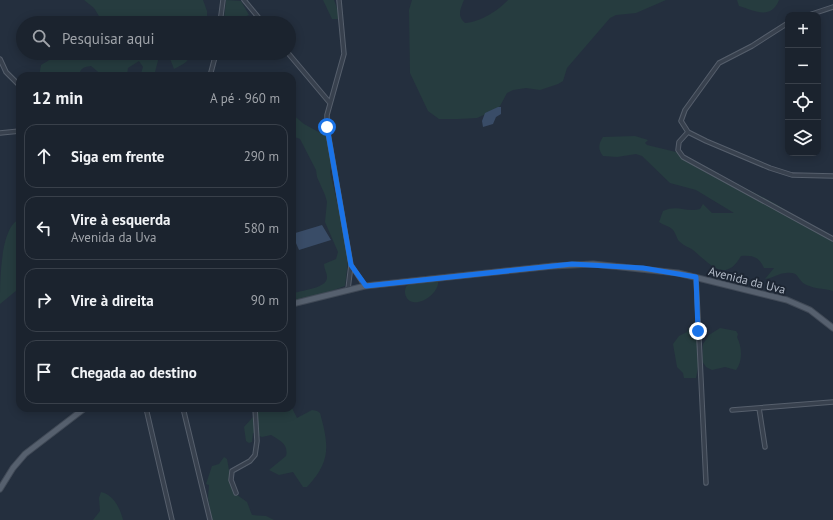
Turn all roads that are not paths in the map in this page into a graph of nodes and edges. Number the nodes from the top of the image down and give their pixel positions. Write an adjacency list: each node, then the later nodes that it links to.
1 (223, 0): 6 (street)
2 (244, 0): 7 (street)
3 (339, 0): 15 (street)
4 (833, 7): 5 (street)
5 (818, 12)
6 (221, 16)
7 (257, 16)
8 (785, 25): 17 (street)
9 (0, 59): 12 (street)
10 (214, 60): 13 (street)
11 (294, 60): 15 (street)
12 (2, 70): 14 (street)
13 (211, 72)
14 (16, 82)
15 (330, 103): 21 (street)
16 (16, 131): 18 (street)
17 (688, 132): 19 (street); 20 (street)
18 (0, 133)
19 (833, 176)
20 (833, 239)
21 (351, 265): 23 (street); 24 (street)
22 (696, 277): 23 (main road, Avenida da Uva); 26 (main road, Avenida da Uva); 35 (street)
23 (366, 286): 24 (main road, Avenida da Uva)
24 (348, 289): 25 (main road, Avenida da Uva)
25 (296, 303)
26 (833, 328)
27 (833, 402): 28 (street)
28 (759, 408): 29 (street); 34 (street)
29 (732, 410)
30 (78, 412): 36 (main road)
31 (147, 412): 38 (street)
32 (184, 412): 39 (street)
33 (255, 412): 37 (street)
34 (764, 447)
35 (706, 483)
36 (0, 489)
37 (236, 493)
38 (172, 520)
39 (210, 520)

